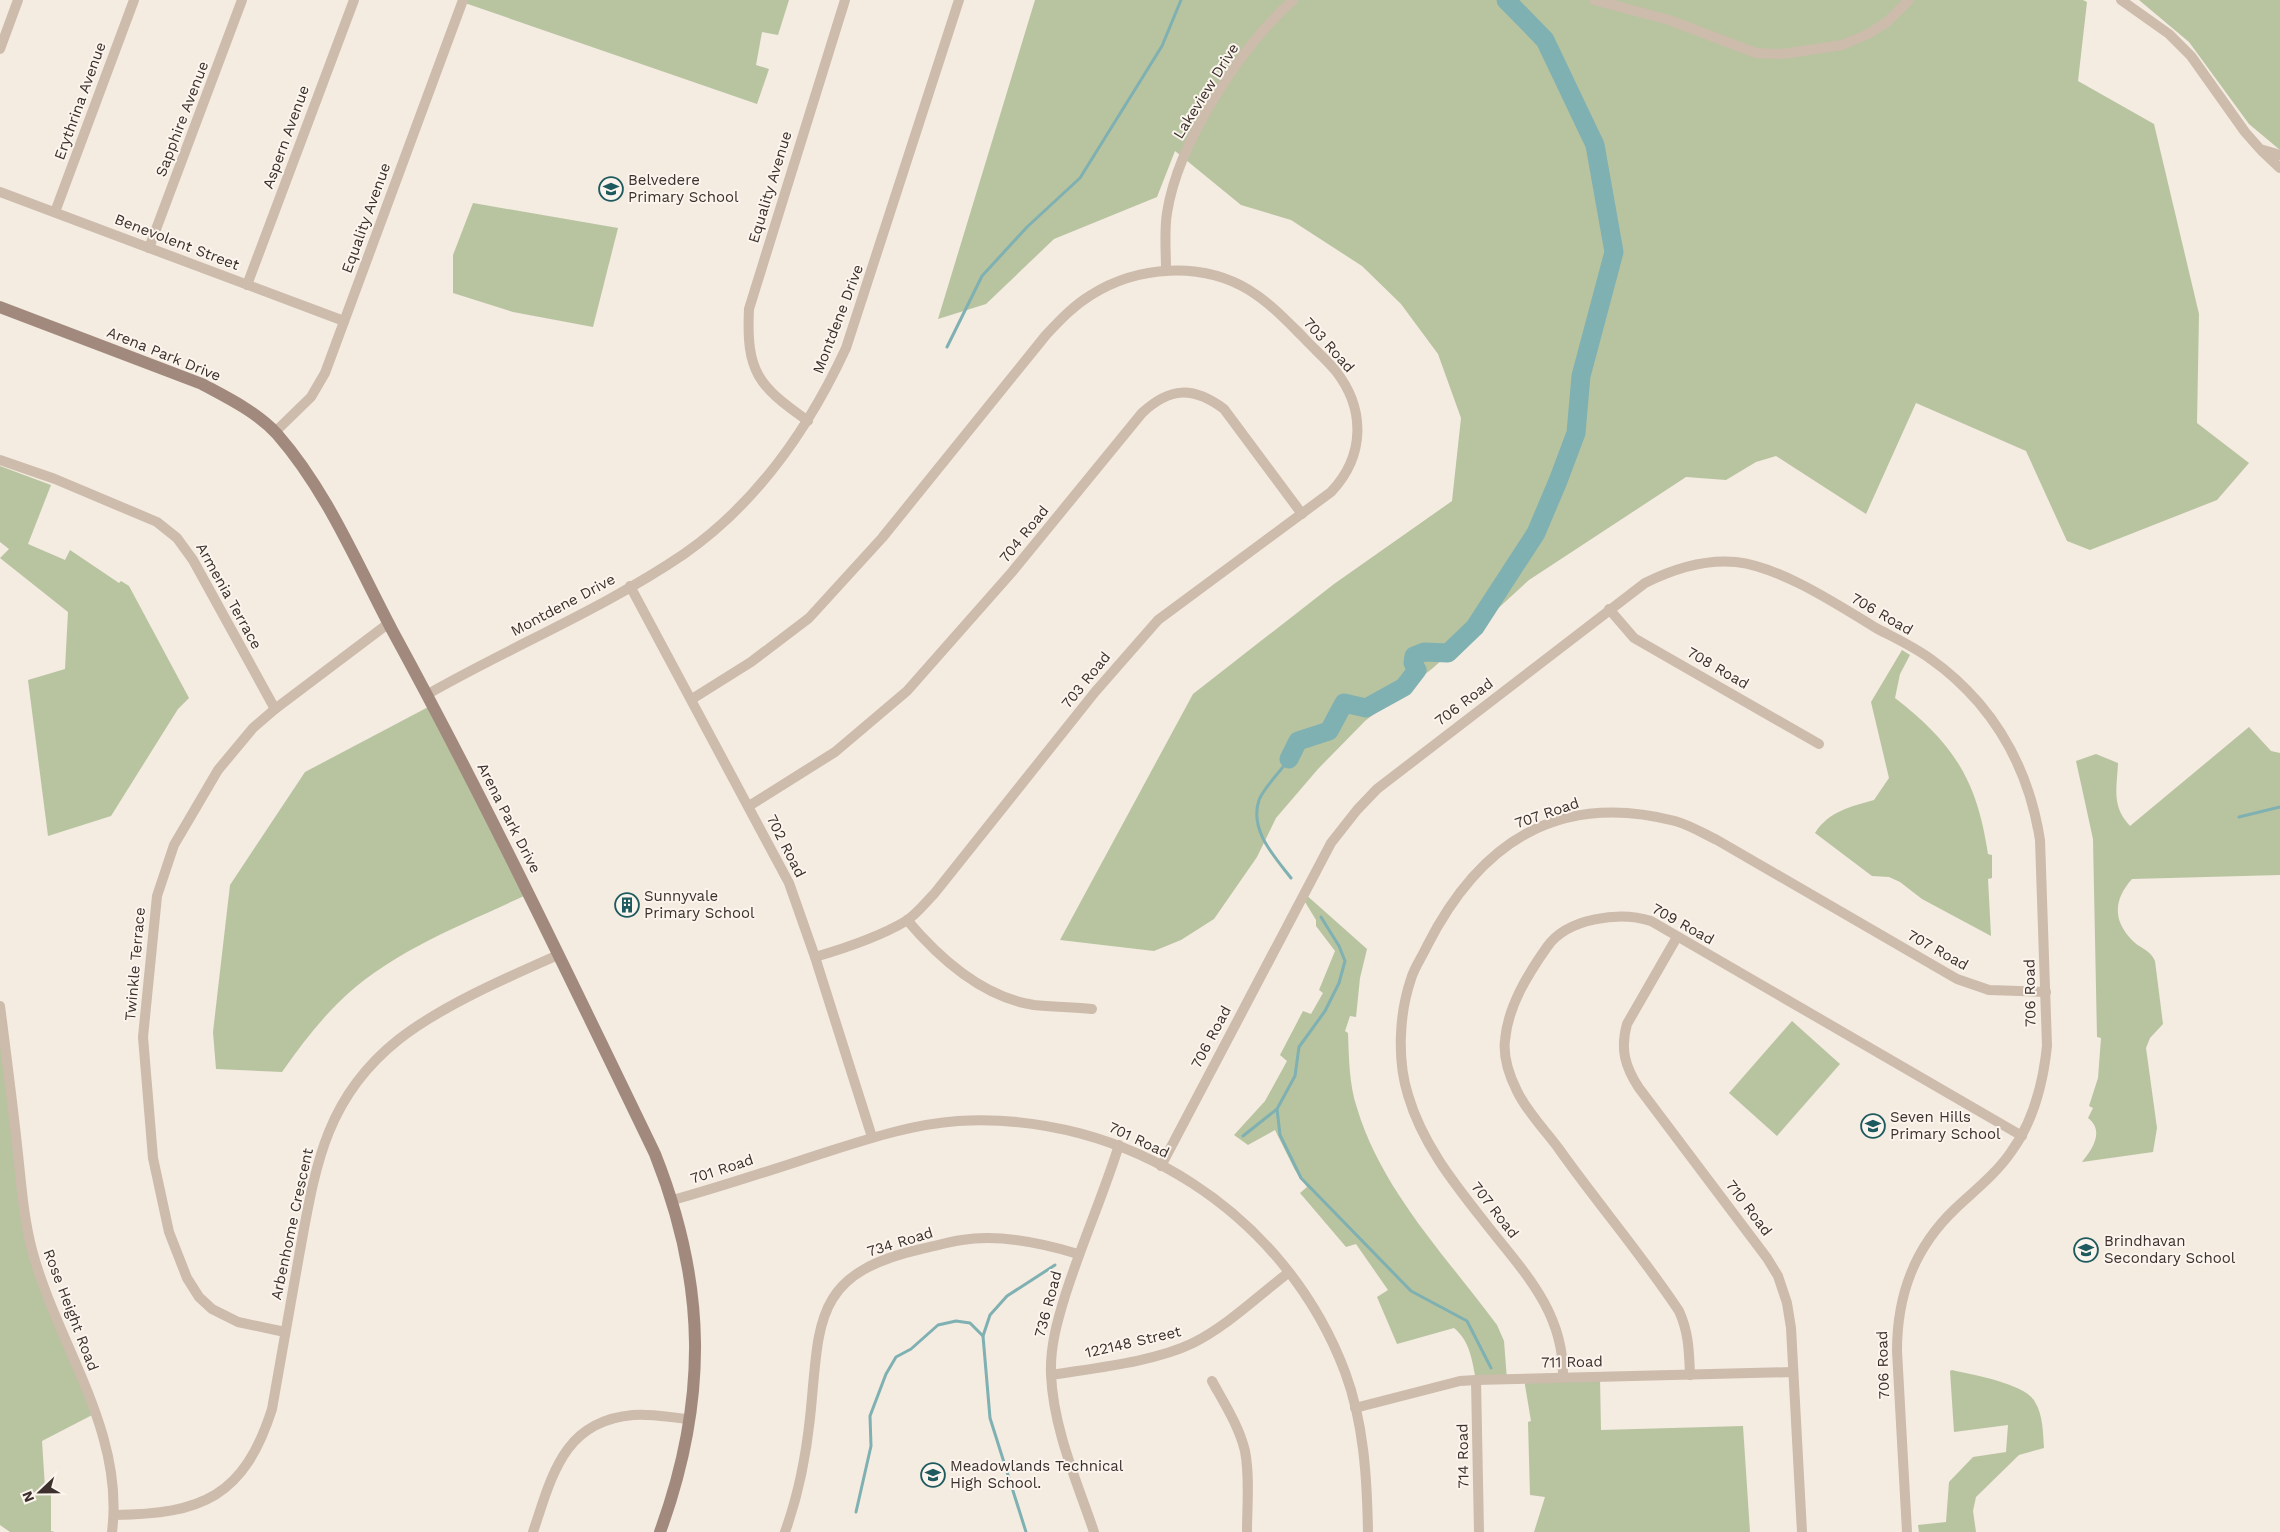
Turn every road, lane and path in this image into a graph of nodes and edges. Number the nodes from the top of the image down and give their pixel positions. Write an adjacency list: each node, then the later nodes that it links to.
1 (18, 0): 12 (street)
2 (134, 0): 17 (street, Erythrina Avenue)
3 (242, 0): 18 (street, Sapphire Avenue)
4 (354, 0): 20 (street, Aspern Avenue)
5 (464, 0): 22 (street, Equality Avenue)
6 (845, 0): 23 (street, Equality Avenue)
7 (959, 0): 23 (street, Montdene Drive)
8 (1293, 0): 19 (street, Lakeview Drive)
9 (1594, 0): 10 (street)
10 (1909, 0)
11 (2122, 0): 13 (street)
12 (0, 46)
13 (2260, 149): 14 (street); 15 (street)
14 (2280, 156)
15 (2280, 168)
16 (0, 192): 17 (street, Benevolent Street)
17 (55, 212): 18 (street, Benevolent Street)
18 (150, 248): 20 (street, Benevolent Street)
19 (1166, 270): 26 (street, 703 Road); 31 (street, 703 Road)
20 (247, 285): 22 (street, Benevolent Street)
21 (0, 308): 24 (street, Arena Park Drive)
22 (344, 321): 24 (street, Equality Avenue)
23 (808, 421): 27 (street, Montdene Drive)
24 (275, 432): 29 (street, Arena Park Drive)
25 (0, 460): 32 (street, Armenia Terrace)
26 (1302, 514): 34 (street, 704 Road); 35 (street, 703 Road)
27 (630, 586): 30 (street, Montdene Drive); 31 (street, 702 Road)
28 (1609, 609): 33 (street, 708 Road); 39 (street, 706 Road); 45 (street, 706 Road)
29 (389, 623): 30 (street, Arena Park Drive); 32 (street, Twinkle Terrace)
30 (428, 694): 37 (street, Arena Park Drive)
31 (692, 699): 34 (street, 702 Road)
32 (275, 708): 49 (street, Twinkle Terrace)
33 (1819, 744)
34 (749, 806): 38 (street, 702 Road)
35 (907, 920): 38 (street, 703 Road); 41 (street)
36 (1677, 937): 42 (street, 709 Road); 50 (street, 710 Road); 52 (street, 709 Road)
37 (558, 955): 46 (street, Arena Park Drive); 49 (street, Arbenhome Crescent)
38 (815, 957): 43 (street, 702 Road)
39 (2046, 992): 42 (street, 706 Road); 53 (street, 707 Road)
40 (0, 1006): 58 (street, Rose Height Road)
41 (1092, 1009)
42 (2022, 1136): 68 (street, 706 Road)
43 (872, 1137): 44 (street, 701 Road); 46 (street, 701 Road)
44 (1119, 1145): 45 (street, 701 Road); 47 (street, 736 Road)
45 (1161, 1166): 48 (street, 701 Road)
46 (673, 1200): 57 (street, Arena Park Drive)
47 (1078, 1254): 51 (street, 736 Road); 62 (street, 734 Road)
48 (1288, 1273): 51 (street, 122148 Street); 56 (street, 701 Road)
49 (285, 1332): 58 (street, Arbenhome Crescent)
50 (1793, 1372): 52 (street, 711 Road); 67 (street, 710 Road)
51 (1051, 1375): 63 (street, 736 Road)
52 (1690, 1375): 53 (street, 711 Road)
53 (1563, 1376): 54 (street, 711 Road)
54 (1476, 1380): 56 (street, 711 Road); 66 (street, 714 Road)
55 (1212, 1381): 64 (street)
56 (1356, 1408): 65 (street, 701 Road)
57 (690, 1419): 60 (street); 61 (street, Arena Park Drive)
58 (114, 1516): 59 (street, Rose Height Road)
59 (112, 1532)
60 (533, 1532)
61 (660, 1532)
62 (785, 1532)
63 (1094, 1532)
64 (1247, 1532)
65 (1368, 1532)
66 (1479, 1532)
67 (1802, 1532)
68 (1907, 1532)

